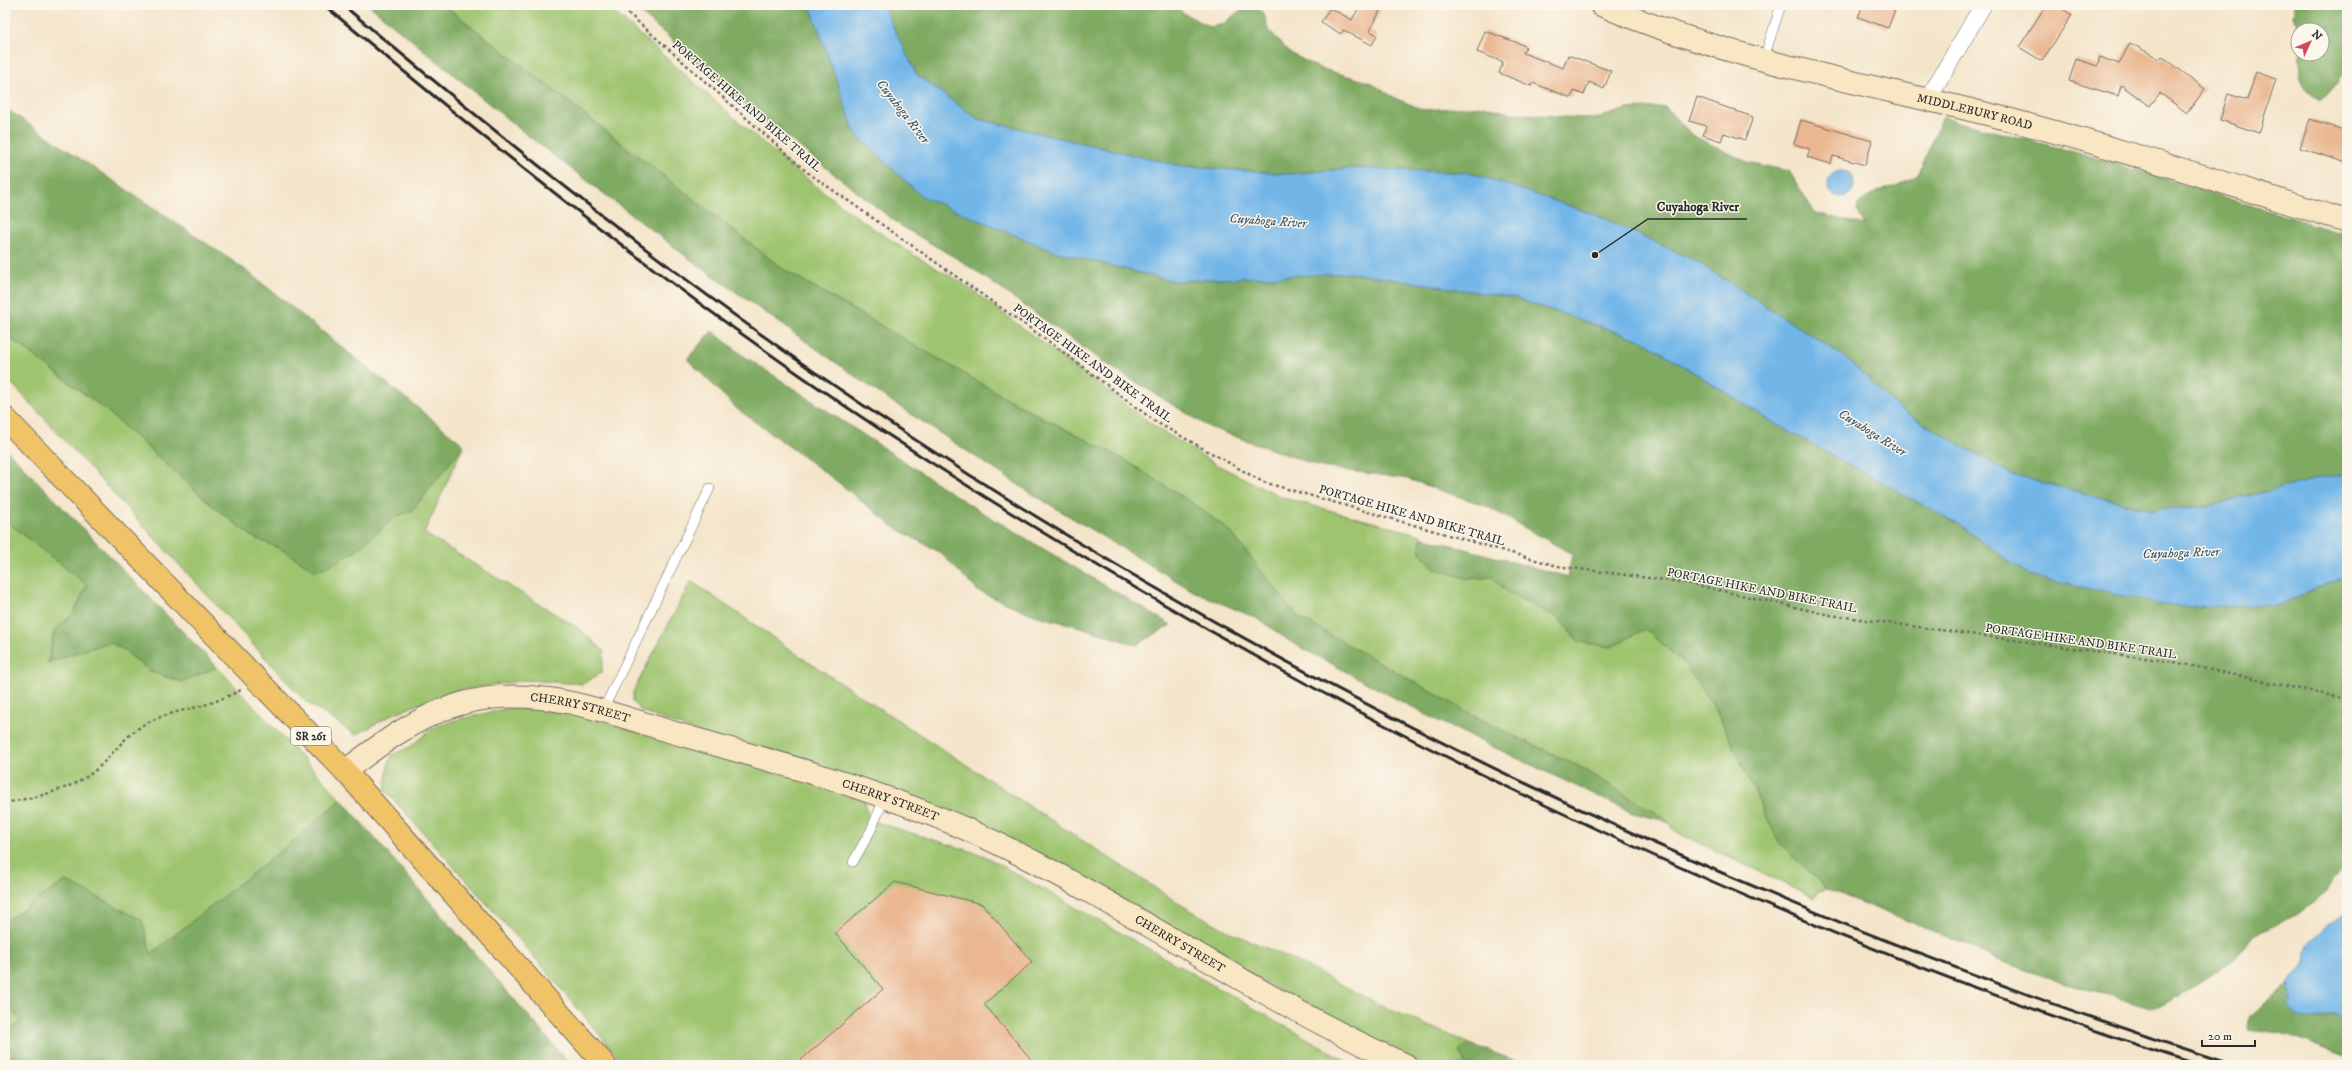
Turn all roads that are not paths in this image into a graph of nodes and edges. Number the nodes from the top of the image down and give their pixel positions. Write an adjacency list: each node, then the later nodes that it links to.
1 (1601, 5): 4 (street, MIDDLEBURY ROAD)
2 (1781, 5): 4 (lane)
3 (1983, 5): 5 (street)
4 (1764, 58): 5 (street, MIDDLEBURY ROAD)
5 (1927, 101): 6 (street, MIDDLEBURY ROAD)
6 (2347, 222)
7 (5, 418): 10 (main road, SR 261)
8 (710, 488): 9 (lane)
9 (602, 712): 10 (street, CHERRY STREET); 11 (street, CHERRY STREET)
10 (345, 771): 13 (main road, SR 261)
11 (885, 797): 12 (lane); 14 (street, CHERRY STREET)
12 (853, 862)
13 (606, 1065)
14 (1406, 1065)

